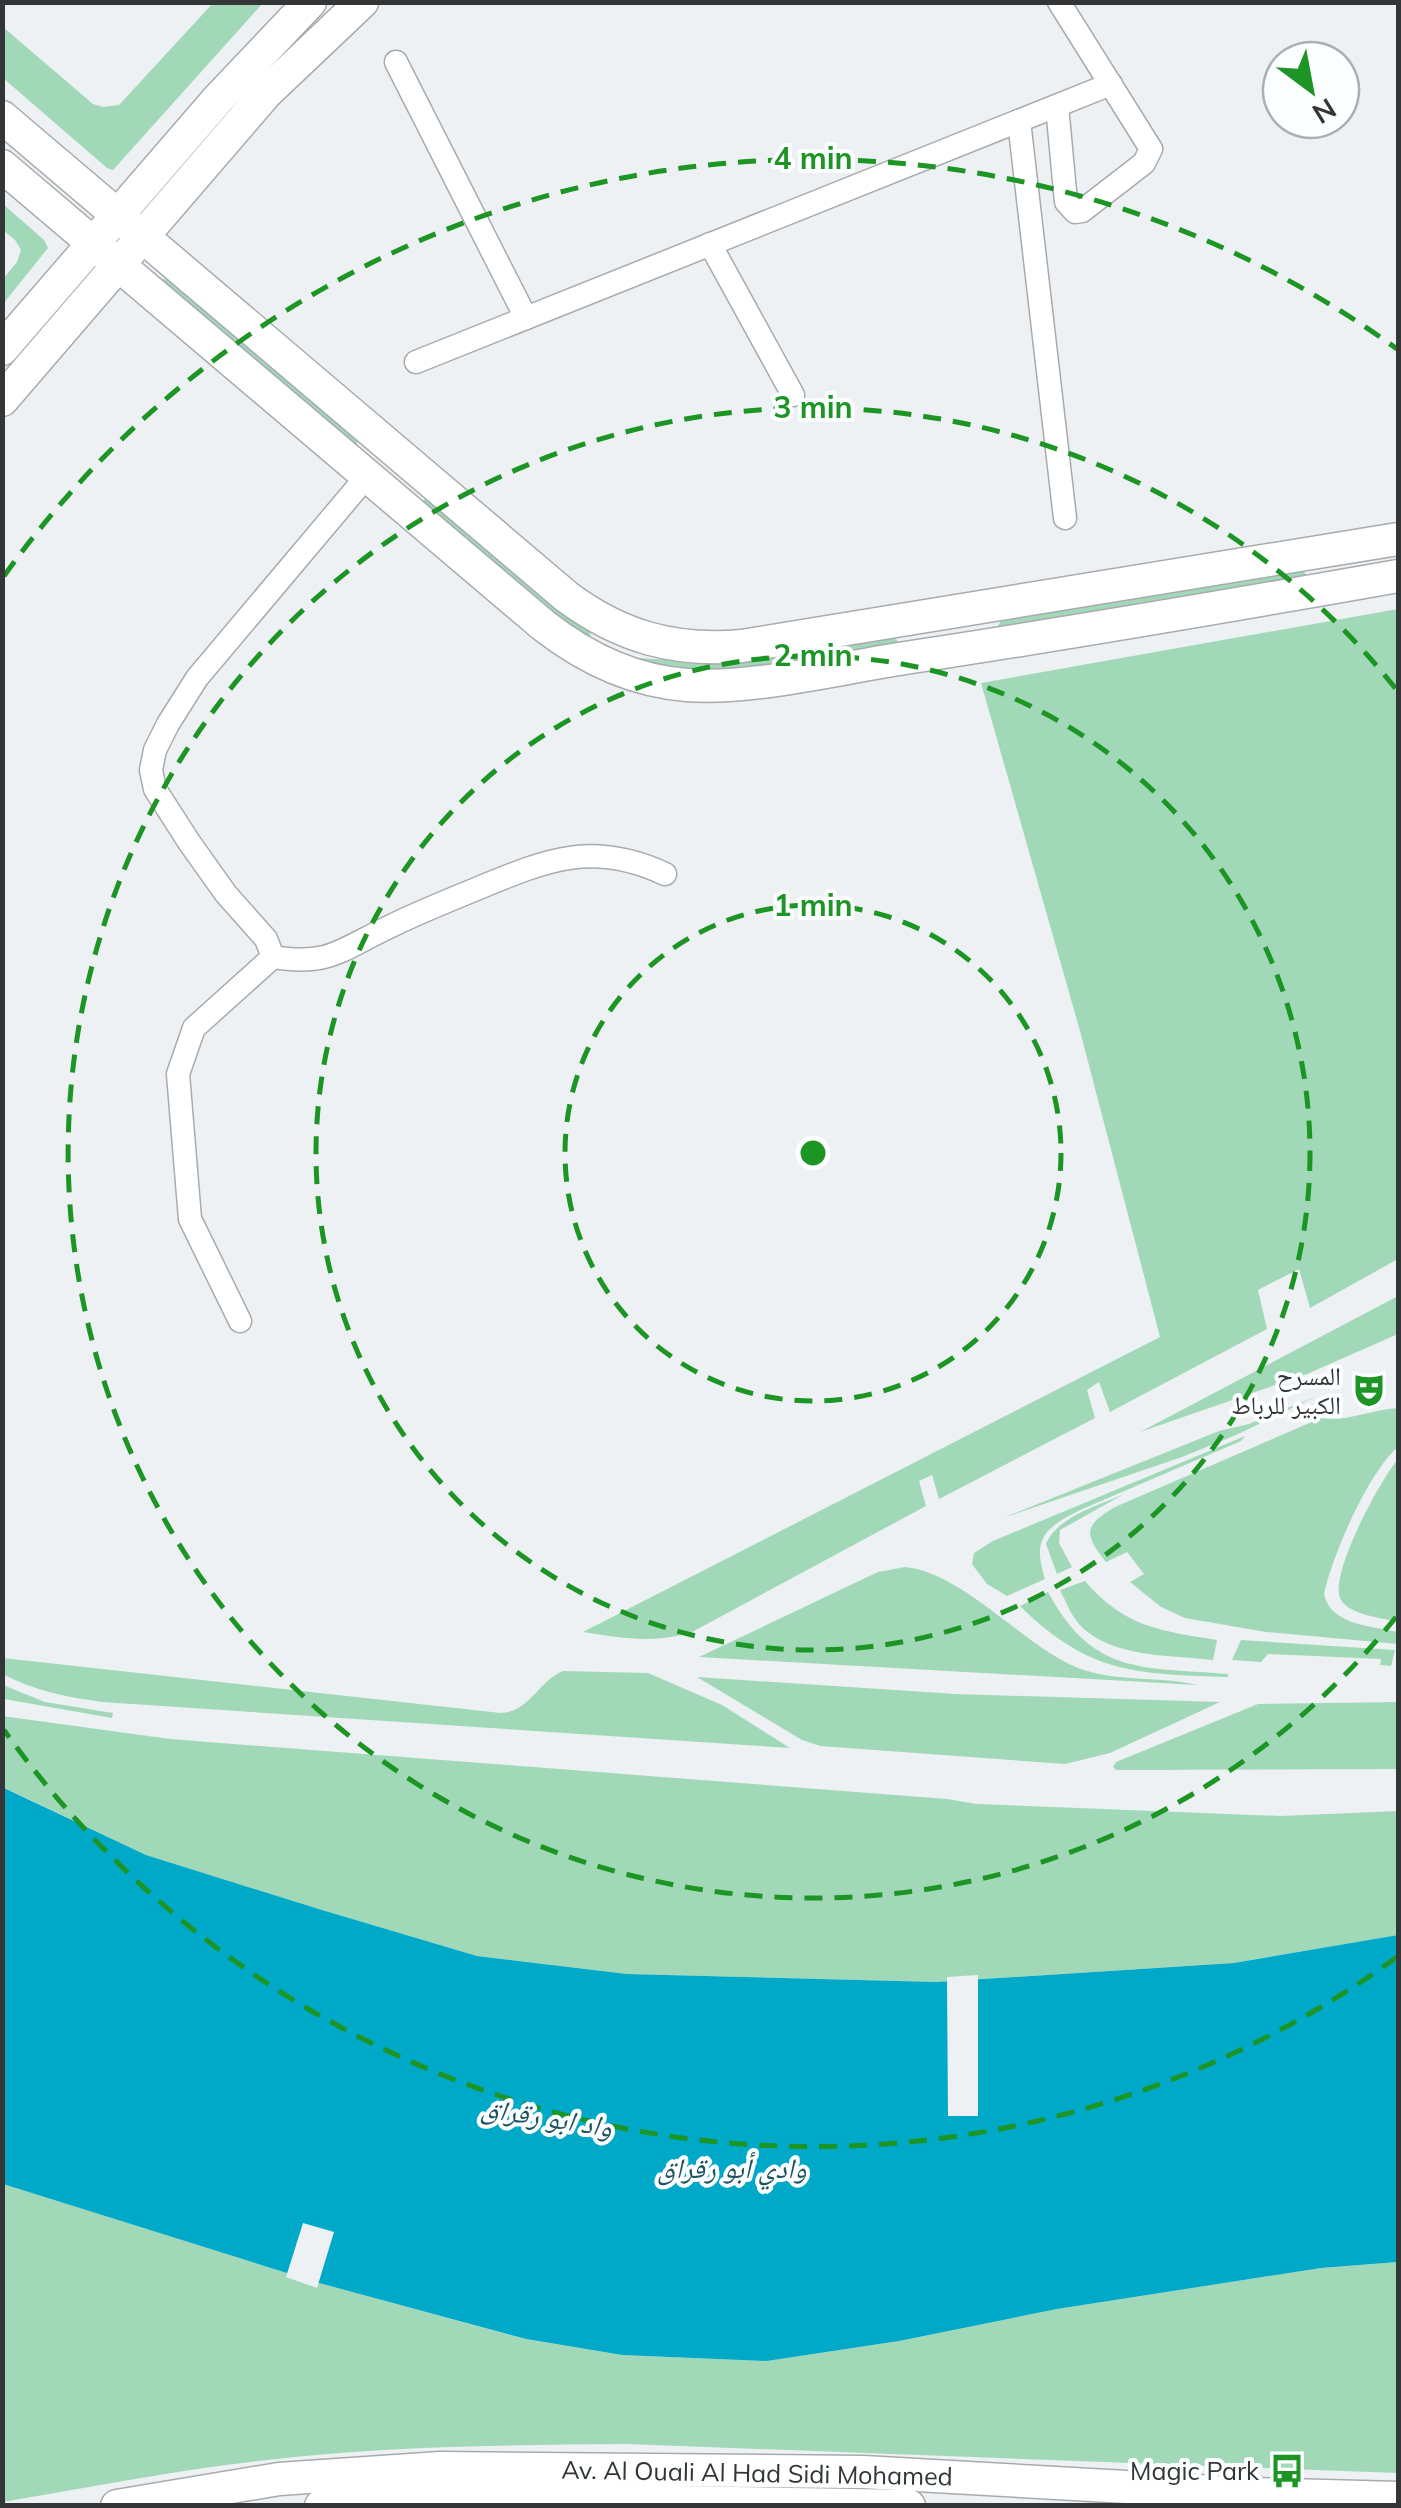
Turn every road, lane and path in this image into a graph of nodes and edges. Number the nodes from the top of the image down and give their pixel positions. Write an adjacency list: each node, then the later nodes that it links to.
1 (310, 2): 10 (street)
2 (362, 2): 11 (street)
3 (1060, 2): 5 (street)
4 (396, 62): 15 (street)
5 (1112, 84): 6 (street); 6 (street)
6 (1057, 106): 8 (street)
7 (2, 117): 10 (street)
8 (1019, 121): 13 (street); 21 (street)
9 (2, 166): 12 (street)
10 (117, 216): 11 (street); 12 (street)
11 (144, 238): 14 (street); 27 (street)
12 (94, 243): 14 (street); 16 (street)
13 (710, 244): 15 (street); 18 (street)
14 (120, 265): 19 (street); 20 (street)
15 (526, 318): 17 (street)
16 (2, 349)
17 (416, 362)
18 (794, 395)
19 (2, 400)
20 (368, 476): 29 (street); 31 (street)
21 (1065, 518)
22 (1398, 538): 23 (street)
23 (1328, 550): 25 (street); 26 (street)
24 (1398, 576): 25 (street)
25 (1334, 588): 28 (street)
26 (943, 613): 27 (street); 28 (street)
27 (616, 628): 29 (street)
28 (949, 652): 29 (street)
29 (602, 664)
30 (666, 874): 31 (street)
31 (273, 957): 32 (street)
32 (240, 1320)
33 (1398, 2498): 34 (street, Av. Al Ouali Al Had Sidi Mohamed)
34 (117, 2506)
35 (321, 2506): 36 (street, Av. Al Ouali Al Had Sidi Mohamed)
36 (910, 2506)

